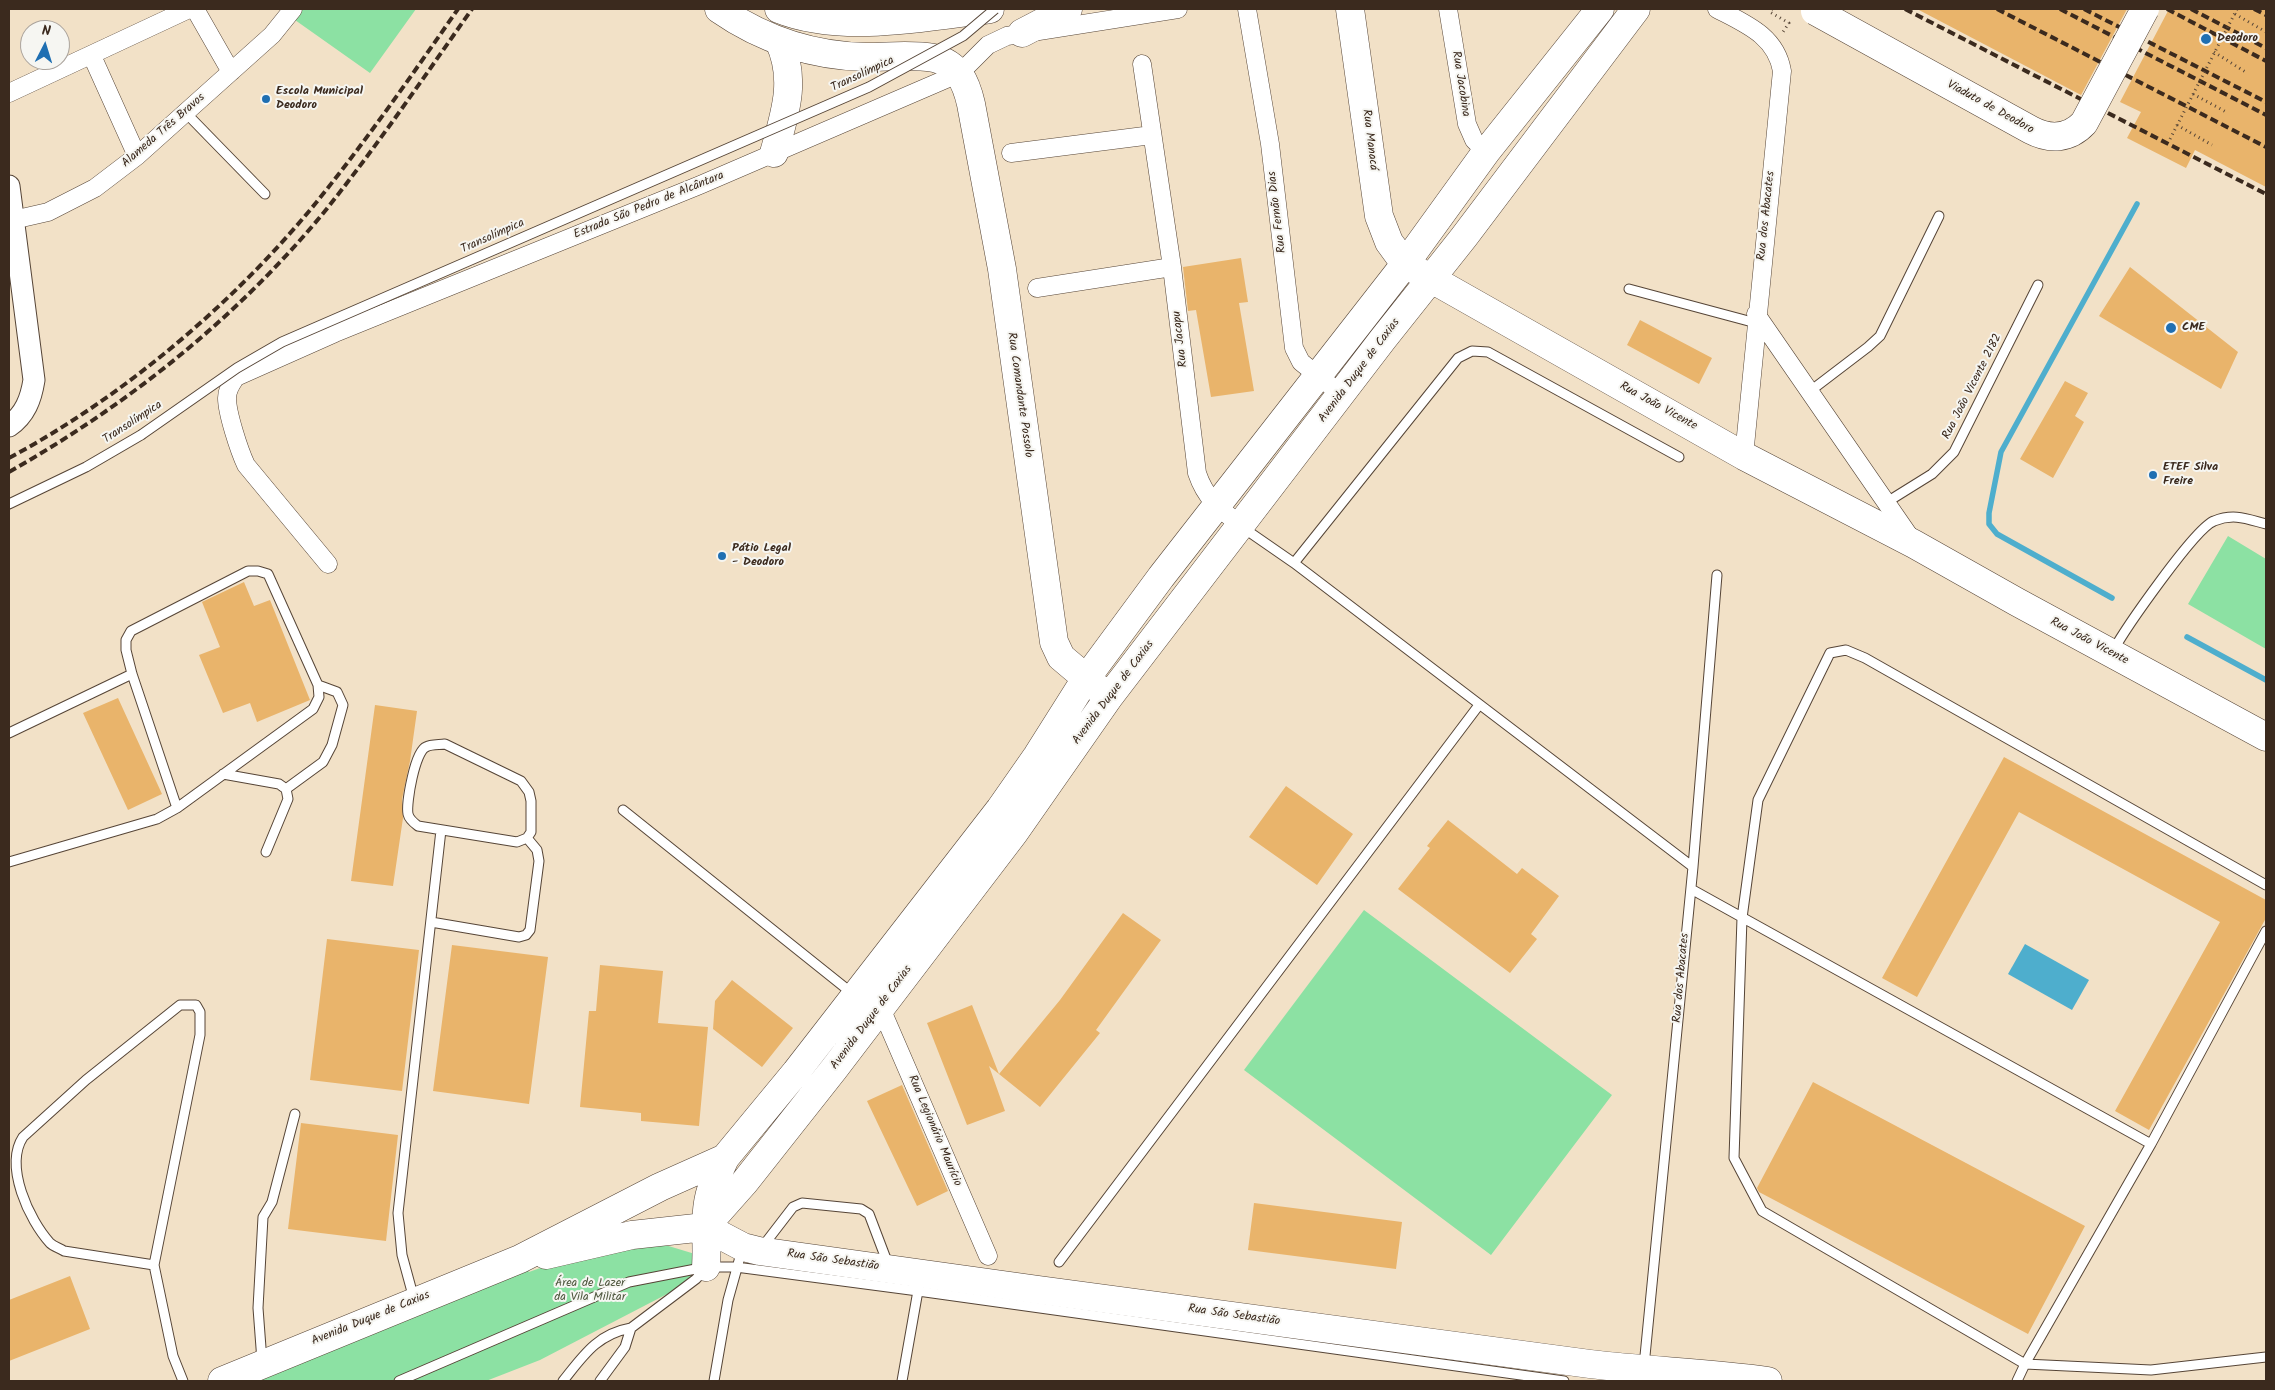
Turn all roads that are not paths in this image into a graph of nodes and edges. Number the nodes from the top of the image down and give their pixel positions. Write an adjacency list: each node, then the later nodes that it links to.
1 (190, 9): 20 (street)
2 (195, 9): 22 (street)
3 (293, 9): 22 (street, Alameda Três Bravos)
4 (719, 9): 19 (main road)
5 (780, 9): 6 (main road)
6 (990, 9)
7 (995, 9): 49 (lane, Transolímpica, bridge)
8 (1068, 9): 18 (main road)
9 (1178, 9): 18 (street)
10 (1247, 9): 42 (street, Rua Fernão Dias)
11 (1350, 9): 35 (main road, Rua Manacá)
12 (1448, 9): 27 (street, Rua Jacobina)
13 (1600, 9): 27 (main road, Avenida Duque de Caxias)
14 (1636, 9): 37 (main road, Avenida Duque de Caxias)
15 (1717, 9): 41 (street, Rua dos Abacates)
16 (2145, 9): 17 (main road, Viaduto de Deodoro, bridge)
17 (1813, 10)
18 (1022, 33): 23 (street)
19 (779, 41): 23 (main road); 28 (main road)
20 (92, 56): 24 (street); 30 (street)
21 (1142, 64): 26 (street, Rua Jacapu)
22 (231, 72): 25 (street, Alameda Três Bravos)
23 (960, 73): 28 (street, Estrada São Pedro de Alcântara); 59 (main road, Rua Comandante Possolo)
24 (9, 93)
25 (186, 113): 30 (street, Alameda Três Bravos); 32 (lane)
26 (1152, 135): 29 (street); 36 (street, Rua Jacapu)
27 (1486, 152): 35 (main road, Avenida Duque de Caxias)
28 (774, 153): 55 (street, Estrada São Pedro de Alcântara)
29 (1012, 153)
30 (137, 156): 34 (street, Alameda Três Bravos)
31 (9, 186): 34 (street)
32 (265, 194)
33 (1939, 216): 43 (lane)
34 (13, 220): 45 (street)
35 (1405, 264): 37 (main road, Rua João Vicente); 42 (main road, Avenida Duque de Caxias)
36 (1172, 267): 39 (street); 50 (street, Rua Jacapu)
37 (1431, 280): 44 (main road, Avenida Duque de Caxias); 46 (main road, Rua João Vicente)
38 (2038, 285): 48 (lane, Rua João Vicente 2182)
39 (1037, 288)
40 (1629, 289): 41 (lane)
41 (1756, 318): 43 (street, Rua João Vicente); 46 (street, Rua dos Abacates)
42 (1317, 377): 44 (street, Rua Fernão Dias); 50 (main road, Avenida Duque de Caxias)
43 (1809, 392): 48 (street, Rua João Vicente)
44 (1342, 395): 52 (main road, Avenida Duque de Caxias)
45 (9, 426)
46 (1744, 456): 53 (main road, Rua João Vicente)
47 (1679, 457): 54 (lane)
48 (1887, 502): 53 (street, Rua João Vicente)
49 (9, 504)
50 (1217, 507): 52 (street, Rua Jacapu); 59 (main road, Avenida Duque de Caxias)
51 (2266, 524): 57 (lane)
52 (1242, 526): 54 (lane); 61 (main road, Avenida Duque de Caxias)
53 (1914, 544): 57 (main road, Rua João Vicente)
54 (1294, 563): 62 (lane)
55 (328, 564)
56 (1718, 575): 73 (lane, Rua dos Abacates)
57 (2111, 653): 64 (main road, Rua João Vicente)
58 (132, 674): 60 (lane); 63 (lane); 67 (lane)
59 (1085, 680): 61 (main road, Rua Comandante Possolo); 79 (main road, Avenida Duque de Caxias)
60 (318, 685): 65 (lane); 66 (lane)
61 (1109, 697): 80 (main road, Avenida Duque de Caxias)
62 (1479, 705): 73 (lane); 88 (lane)
63 (9, 733)
64 (2266, 737)
65 (223, 774): 66 (lane); 67 (lane)
66 (286, 789): 71 (lane)
67 (177, 808): 72 (lane)
68 (623, 810): 79 (lane)
69 (441, 830): 70 (lane); 70 (lane); 77 (lane)
70 (527, 838): 77 (lane)
71 (266, 852)
72 (9, 862)
73 (1693, 867): 75 (lane, Rua dos Abacates)
74 (2266, 885): 76 (lane)
75 (1691, 889): 76 (lane); 98 (lane, Rua dos Abacates)
76 (1742, 918): 82 (lane); 97 (lane)
77 (431, 922): 93 (lane)
78 (2266, 931): 82 (lane)
79 (855, 996): 83 (main road, Avenida Duque de Caxias)
80 (880, 1006): 84 (main road, Avenida Duque de Caxias); 86 (street, Rua Legionário Maurício)
81 (295, 1114): 96 (lane)
82 (2151, 1144): 97 (lane)
83 (725, 1158): 84 (main road); 87 (main road, Avenida Duque de Caxias)
84 (705, 1227): 85 (main road, Rua São Sebastião); 87 (main road, Avenida Duque de Caxias); 90 (main road)
85 (746, 1255): 90 (lane, Rua São Sebastião); 91 (main road, Rua São Sebastião); 91 (lane); 92 (lane, Rua São Sebastião); 104 (lane)
86 (988, 1256)
87 (520, 1259): 93 (main road, Avenida Duque de Caxias)
88 (1059, 1262)
89 (154, 1265): 89 (lane); 100 (lane)
90 (706, 1267): 94 (lane); 101 (lane, Rua São Sebastião)
91 (890, 1270): 92 (main road, Rua São Sebastião)
92 (919, 1282): 98 (main road, Rua São Sebastião); 105 (lane); 106 (lane, Rua São Sebastião)
93 (414, 1301): 96 (main road, Avenida Duque de Caxias)
94 (631, 1328): 102 (lane); 103 (lane)
95 (2266, 1357): 97 (lane)
96 (262, 1364): 99 (main road, Avenida Duque de Caxias)
97 (2025, 1364): 108 (lane)
98 (1643, 1376): 107 (main road, Rua São Sebastião)
99 (233, 1379)
100 (183, 1381)
101 (399, 1381)
102 (563, 1381)
103 (600, 1381)
104 (714, 1381)
105 (902, 1381)
106 (1564, 1381)
107 (1768, 1381)
108 (2017, 1381)

